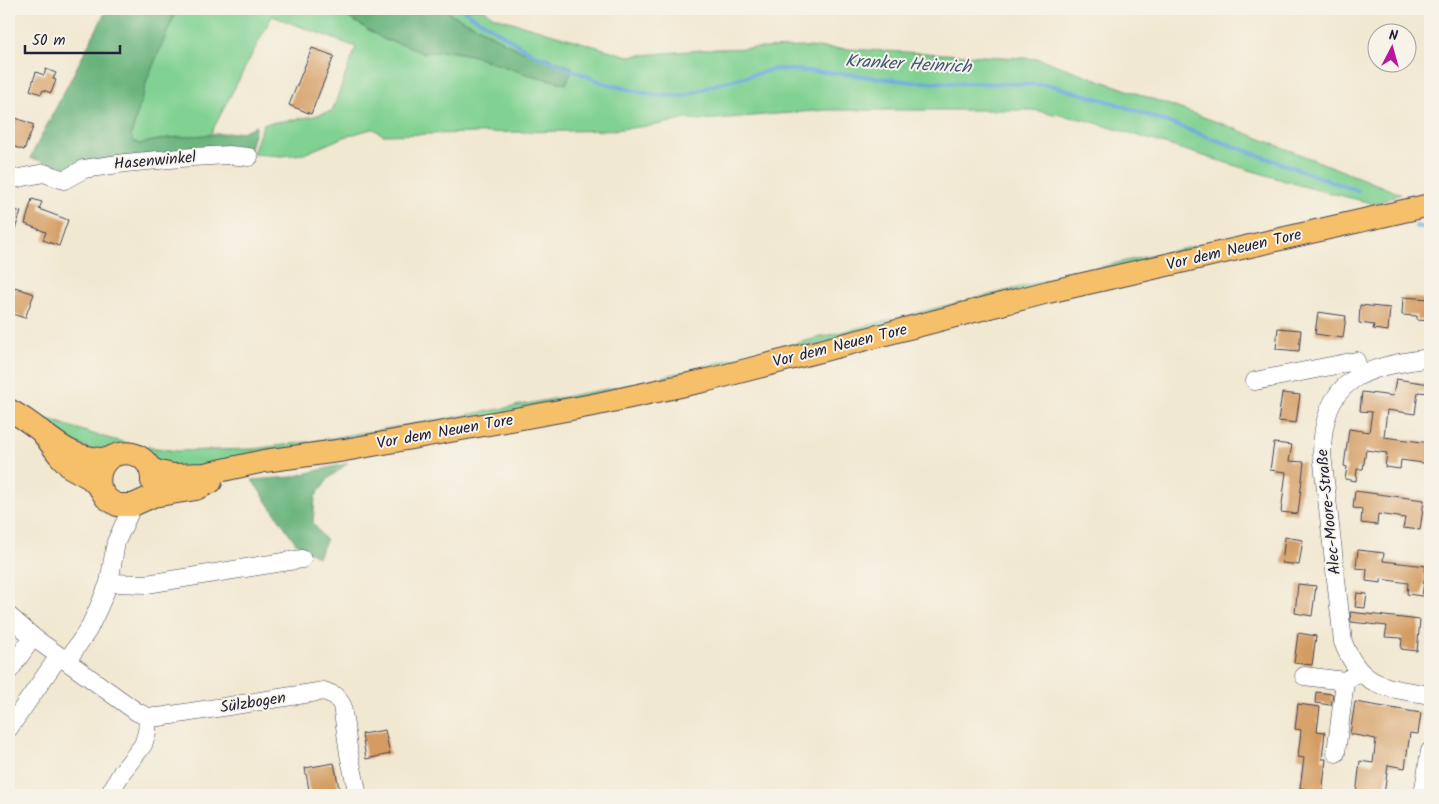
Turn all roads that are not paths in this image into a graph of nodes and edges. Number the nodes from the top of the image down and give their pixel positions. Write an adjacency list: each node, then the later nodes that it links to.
1 (249, 157): 2 (street, Hasenwinkel)
2 (9, 180)
3 (1430, 205): 10 (main road, Vor dem Neuen Tore)
4 (1430, 358): 5 (street, Alec-Moore-Straße)
5 (1360, 375): 6 (street); 22 (street, Alec-Moore-Straße)
6 (1255, 381)
7 (9, 410): 8 (main road)
8 (41, 430): 9 (main road); 12 (main road)
9 (108, 459): 11 (main road); 12 (main road)
10 (246, 465): 11 (main road); 13 (main road)
11 (150, 468): 13 (main road)
12 (106, 495): 13 (main road); 14 (street)
13 (138, 502): 14 (street)
14 (116, 542): 16 (street)
15 (302, 559): 16 (street)
16 (109, 583): 19 (street)
17 (10, 621): 18 (street)
18 (33, 637): 19 (street); 20 (street)
19 (69, 663): 24 (street); 25 (street)
20 (9, 671)
21 (1304, 676): 22 (street, Alec-Moore-Straße)
22 (1351, 676): 23 (street, Alec-Moore-Straße); 27 (street)
23 (1430, 695)
24 (148, 717): 28 (street); 29 (street, Sülzbogen)
25 (9, 728)
26 (1430, 751): 30 (street)
27 (1336, 753)
28 (109, 795)
29 (358, 795)
30 (1424, 795)

